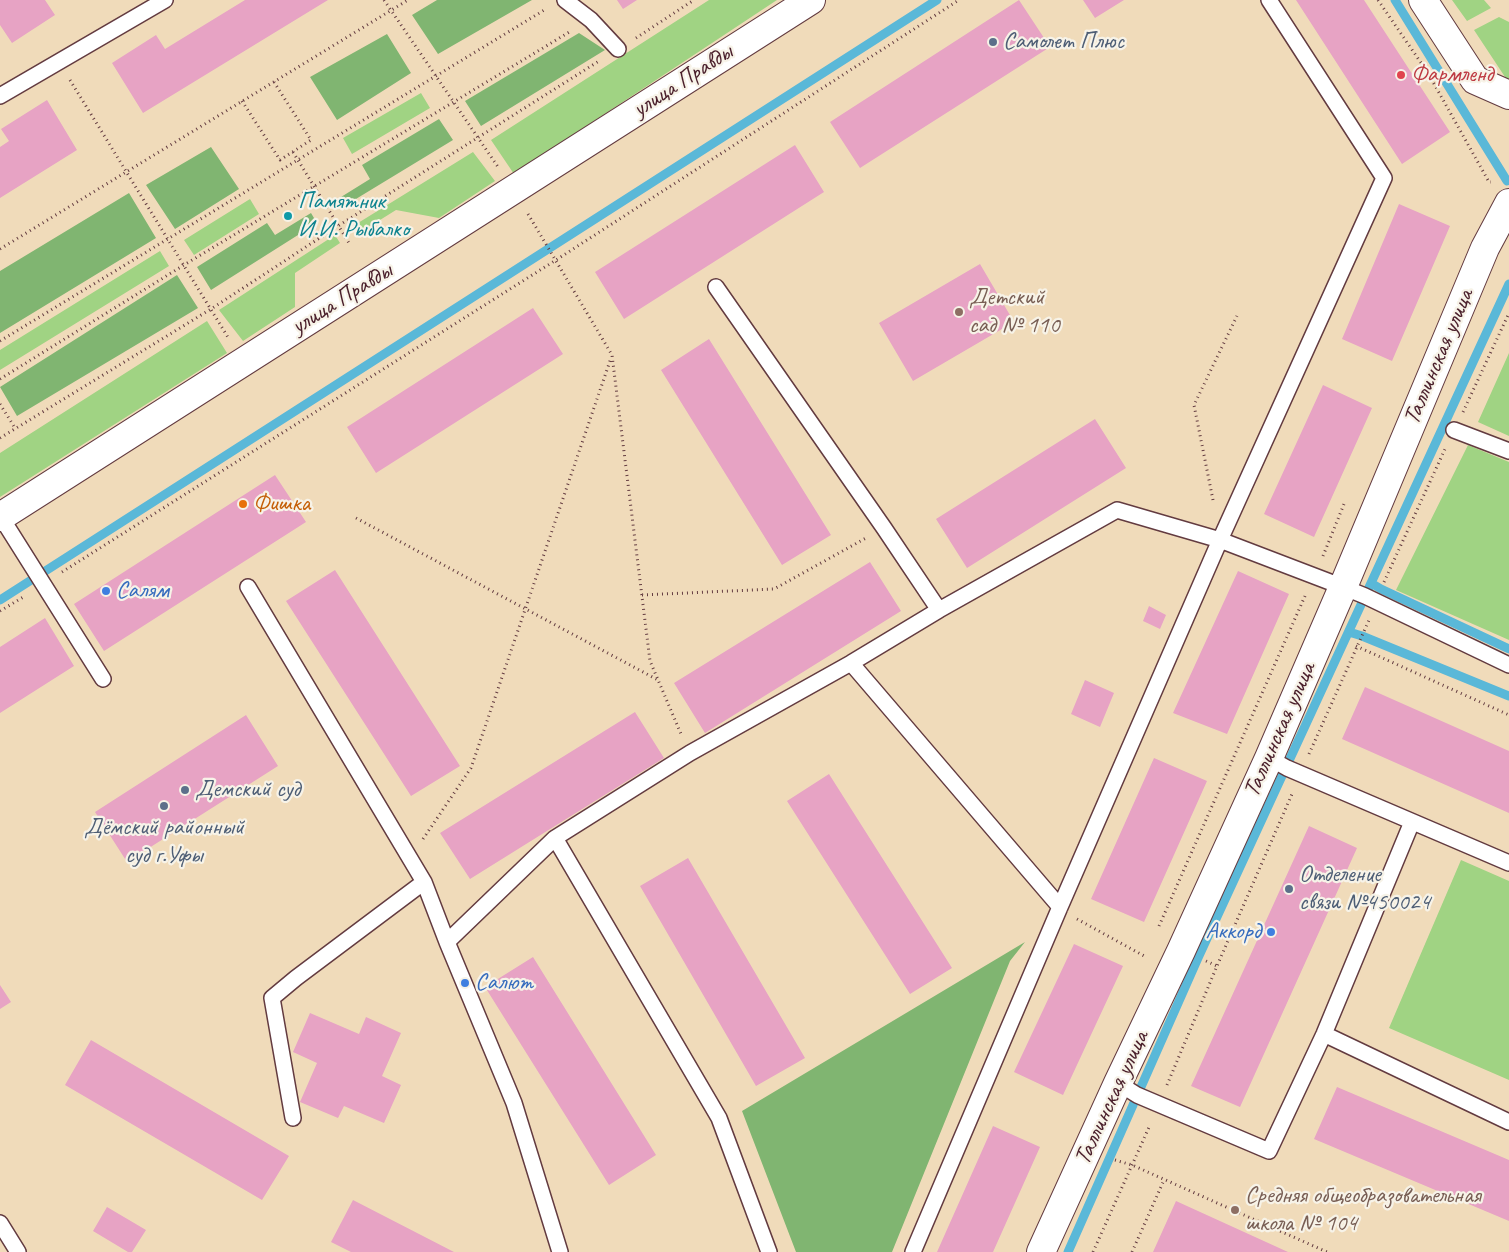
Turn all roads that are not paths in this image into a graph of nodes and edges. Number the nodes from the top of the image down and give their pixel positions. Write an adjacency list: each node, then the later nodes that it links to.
1 (165, 0): 8 (lane)
2 (811, 0): 13 (street, улица Правды)
3 (1269, 0): 14 (lane)
4 (1423, 0): 7 (street)
5 (559, 3): 6 (lane)
6 (618, 49)
7 (1509, 95)
8 (0, 96)
9 (1503, 192): 15 (street, Таллинская улица)
10 (716, 287): 17 (lane)
11 (1454, 430): 12 (lane)
12 (1509, 452)
13 (0, 517): 20 (lane)
14 (1220, 540): 15 (lane); 17 (lane); 26 (lane)
15 (1343, 587): 19 (lane); 21 (street, Таллинская улица)
16 (248, 588): 25 (lane)
17 (939, 610): 18 (lane)
18 (851, 663): 23 (lane); 26 (lane)
19 (1509, 665)
20 (103, 679)
21 (1269, 758): 22 (lane); 29 (street, Таллинская улица)
22 (1412, 822): 24 (lane); 28 (lane)
23 (555, 838): 27 (lane); 35 (lane)
24 (1509, 863)
25 (424, 882): 27 (lane); 30 (lane)
26 (1060, 906): 36 (lane)
27 (448, 942): 34 (lane)
28 (1324, 1034): 29 (lane); 31 (lane)
29 (1118, 1083): 37 (street, Таллинская улица)
30 (293, 1118)
31 (1509, 1122)
32 (0, 1223): 33 (lane)
33 (18, 1252)
34 (560, 1252)
35 (769, 1252)
36 (913, 1252)
37 (1041, 1252)

